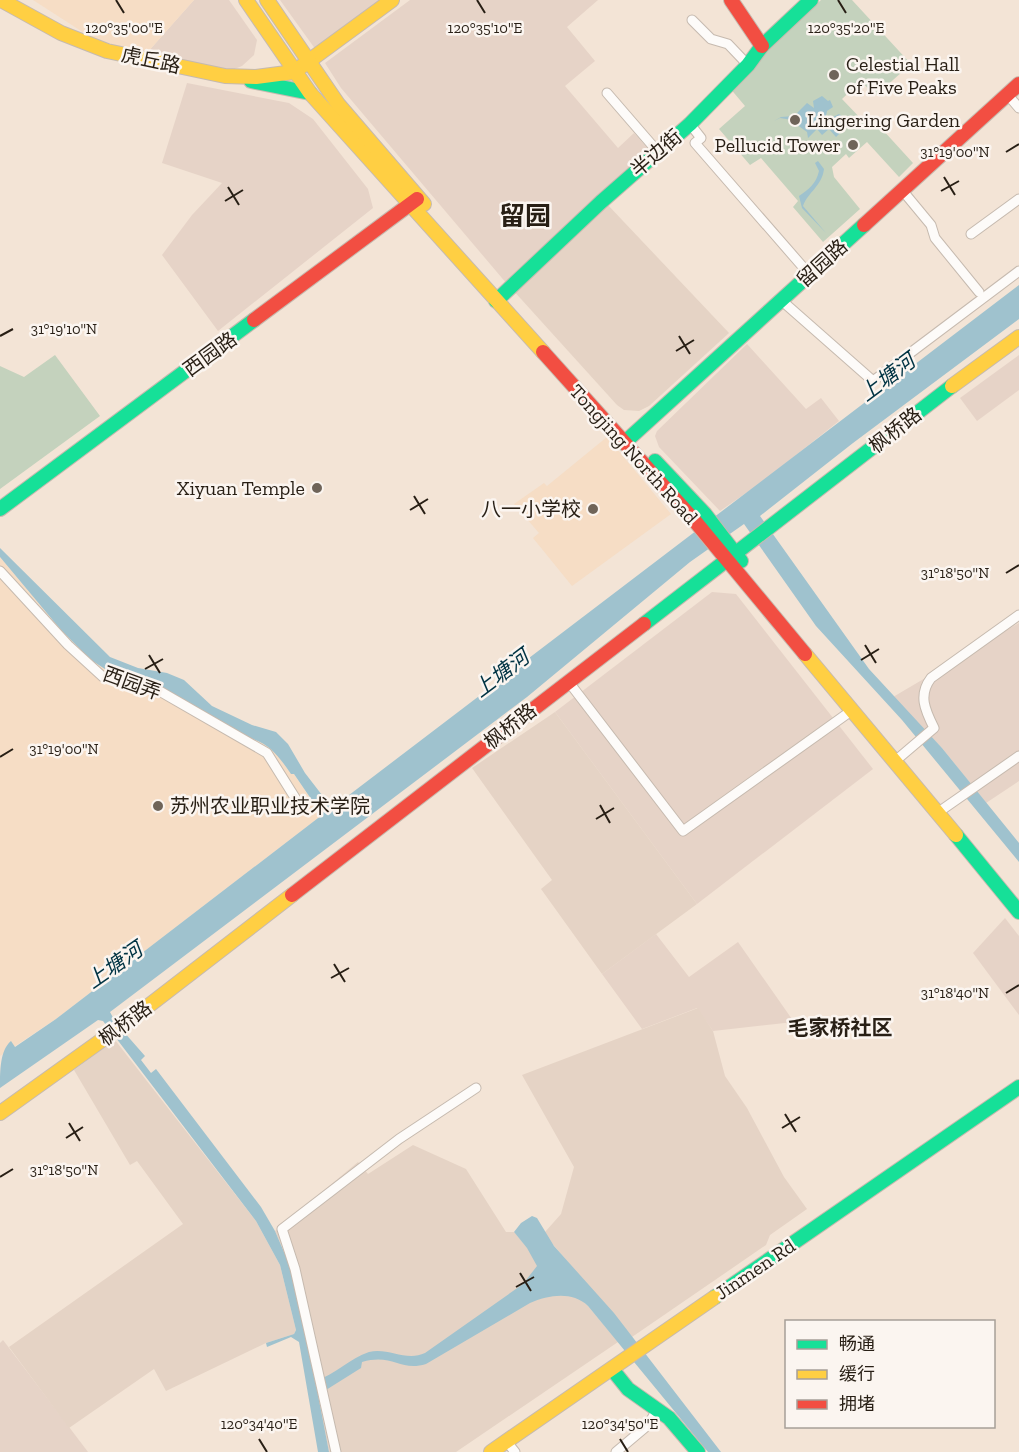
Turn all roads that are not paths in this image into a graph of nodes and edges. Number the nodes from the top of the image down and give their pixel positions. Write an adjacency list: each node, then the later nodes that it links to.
1 (1, 0): 12 (main road, 虎丘路)
2 (246, 0): 11 (main road, Tongjing North Road)
3 (267, 0): 9 (main road, Tongjing North Road)
4 (392, 0): 9 (main road, 虎丘路)
5 (731, 0): 8 (main road)
6 (812, 0): 8 (main road, 半边街)
7 (692, 20): 10 (street)
8 (762, 46): 10 (main road, 半边街)
9 (309, 61): 11 (main road, 虎丘路); 22 (main road, Tongjing North Road)
10 (748, 65): 18 (main road, 半边街)
11 (294, 72): 12 (main road, 虎丘路); 14 (main road, Tongjing North Road)
12 (225, 76): 14 (main road)
13 (1019, 84): 16 (main road, 留园路)
14 (309, 93): 22 (main road, Tongjing North Road)
15 (607, 93): 19 (street)
16 (1007, 94): 17 (street); 20 (main road, 留园路)
17 (1019, 108)
18 (690, 124): 19 (main road, 半边街); 25 (street)
19 (658, 152): 27 (main road, 半边街)
20 (902, 190): 25 (main road, 留园路); 26 (street)
21 (1019, 200): 23 (street)
22 (415, 201): 27 (main road, Tongjing North Road); 31 (main road, 西园路)
23 (971, 234)
24 (1019, 271): 28 (street)
25 (810, 274): 28 (main road, 留园路)
26 (979, 292)
27 (499, 298): 30 (main road, Tongjing North Road)
28 (782, 300): 30 (main road, 留园路)
29 (1019, 337): 32 (main road, 枫桥路)
30 (628, 440): 32 (main road, Tongjing North Road)
31 (0, 509)
32 (731, 556): 35 (main road, 枫桥路); 36 (main road, Tongjing North Road); 38 (main road, Tongjing North Road)
33 (0, 571): 39 (street, 西园弄)
34 (1019, 615): 38 (street)
35 (568, 681): 36 (street); 46 (main road, 枫桥路)
36 (851, 711): 38 (main road, Tongjing North Road)
37 (1019, 756): 40 (street)
38 (897, 759): 40 (main road, Tongjing North Road); 42 (main road, Tongjing North Road)
39 (299, 804)
40 (943, 809): 41 (main road, Tongjing North Road)
41 (1019, 899)
42 (1019, 912)
43 (1019, 1087): 47 (main road, Jinmen Rd)
44 (476, 1088): 52 (street)
45 (1019, 1096): 47 (main road, Jinmen Rd)
46 (0, 1113)
47 (644, 1349): 48 (main road, Jinmen Rd)
48 (628, 1360): 49 (main road, Jinmen Rd); 53 (main road, Jinmen Rd)
49 (616, 1374): 50 (main road); 51 (main road, Jinmen Rd)
50 (658, 1408): 54 (street); 55 (main road)
51 (510, 1450)
52 (336, 1452)
53 (491, 1452)
54 (616, 1452)
55 (698, 1452)

